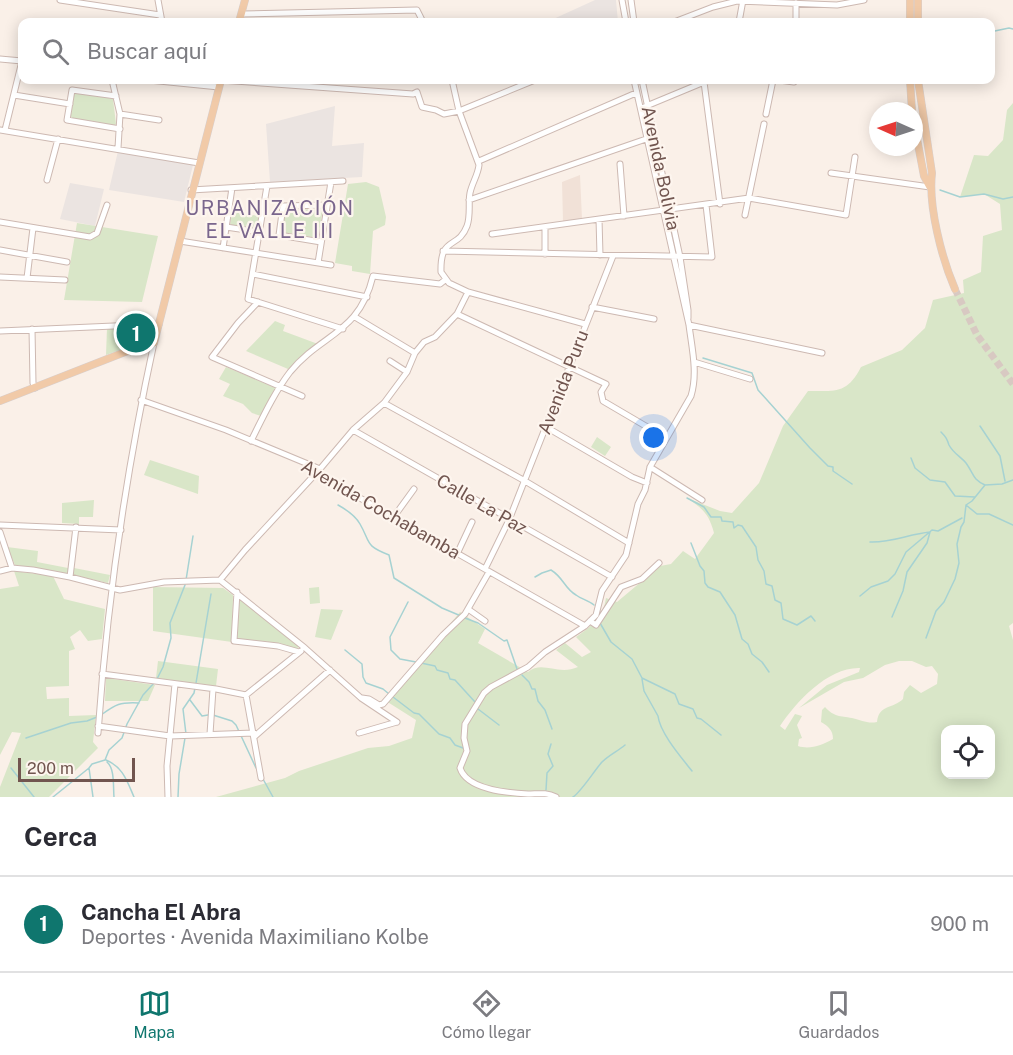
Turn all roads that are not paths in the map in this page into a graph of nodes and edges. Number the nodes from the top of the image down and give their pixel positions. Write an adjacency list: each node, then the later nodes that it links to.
1 (60, 0): 13 (street)
2 (102, 0): 13 (street)
3 (159, 0): 15 (street)
4 (245, 0): 14 (main road)
5 (622, 0): 19 (street)
6 (631, 0): 20 (street)
7 (864, 0): 11 (street)
8 (910, 0): 24 (main road)
9 (918, 0): 25 (main road)
10 (743, 1): 12 (street); 21 (street); 22 (street)
11 (837, 2): 12 (street)
12 (796, 3): 23 (street)
13 (104, 7): 15 (street)
14 (242, 14): 17 (main road); 18 (street)
15 (160, 15): 16 (street)
16 (161, 18)
17 (240, 18)
18 (421, 18)
19 (625, 18)
20 (633, 18)
21 (684, 18)
22 (740, 18)
23 (796, 18)
24 (913, 18)
25 (915, 18)
26 (0, 59): 27 (street)
27 (18, 61)
28 (18, 78): 42 (street)
29 (113, 84): 43 (street)
30 (220, 84): 62 (main road)
31 (253, 84): 48 (street)
32 (453, 84): 48 (street)
33 (526, 84): 48 (street)
34 (635, 84): 41 (street, Avenida Bolivia)
35 (643, 84): 46 (street, Avenida Bolivia)
36 (700, 84): 46 (street)
37 (707, 84): 75 (street)
38 (772, 84): 50 (street)
39 (910, 84): 44 (main road)
40 (919, 84): 70 (main road)
41 (636, 93): 47 (street, Avenida Bolivia); 61 (street)
42 (14, 95): 45 (street); 54 (street)
43 (116, 96): 45 (street); 49 (street)
44 (911, 102)
45 (70, 104): 53 (street)
46 (647, 106): 47 (street); 55 (street, Avenida Bolivia)
47 (639, 109): 57 (street, Avenida Bolivia)
48 (459, 111): 61 (street)
49 (120, 114): 51 (street); 53 (street)
50 (766, 114)
51 (159, 120)
52 (764, 124): 73 (street)
53 (120, 129): 58 (street)
54 (2, 130): 56 (street)
55 (654, 136): 57 (street); 79 (street, Avenida Bolivia)
56 (58, 139): 58 (street); 66 (street)
57 (646, 139): 74 (street); 80 (street, Avenida Bolivia)
58 (118, 148): 62 (street)
59 (920, 156): 70 (main road)
60 (855, 157): 65 (street)
61 (479, 161): 74 (street)
62 (199, 163): 72 (main road)
63 (620, 164): 82 (street)
64 (831, 173): 65 (street)
65 (852, 176): 70 (street); 73 (street)
66 (47, 180)
67 (331, 182): 68 (street); 69 (street); 77 (street)
68 (343, 182)
69 (267, 186): 71 (street); 88 (street)
70 (930, 187): 110 (main road)
71 (232, 188): 72 (street); 85 (street)
72 (191, 190): 90 (main road)
73 (749, 198): 75 (street); 81 (street)
74 (469, 200): 94 (street)
75 (720, 204): 78 (street)
76 (107, 205): 87 (street)
77 (327, 205): 91 (street); 91 (street)
78 (706, 205): 79 (street); 101 (street)
79 (669, 209): 80 (street); 101 (street, Avenida Bolivia)
80 (663, 211): 82 (street); 100 (street, Avenida Bolivia)
81 (745, 215)
82 (624, 216): 83 (street)
83 (599, 219): 86 (street); 98 (street)
84 (0, 222): 87 (street)
85 (226, 227): 88 (street); 92 (street)
86 (545, 227): 89 (street); 96 (street)
87 (33, 228): 97 (street)
88 (259, 232): 95 (street)
89 (492, 234)
90 (180, 241): 92 (street); 119 (main road)
91 (321, 242): 103 (street)
92 (223, 248): 95 (street)
93 (0, 250): 97 (street)
94 (443, 251): 96 (street); 109 (street)
95 (256, 252): 103 (street); 105 (street)
96 (545, 254): 98 (street)
97 (30, 255): 102 (street); 107 (street)
98 (600, 255): 99 (street)
99 (613, 255): 100 (street); 114 (street, Avenida Puru)
100 (673, 257): 101 (street); 118 (street, Avenida Bolivia)
101 (680, 257): 118 (street, Avenida Bolivia)
102 (67, 262)
103 (318, 263): 104 (street)
104 (331, 265)
105 (253, 274): 112 (street); 113 (street)
106 (0, 277): 107 (street)
107 (27, 278): 108 (street)
108 (65, 280)
109 (446, 280): 111 (street); 112 (street)
110 (955, 289)
111 (468, 292): 115 (street); 120 (street)
112 (367, 297): 116 (street)
113 (258, 302): 122 (street); 132 (street)
114 (592, 307): 117 (street); 120 (street, Avenida Puru)
115 (457, 314): 125 (street); 129 (street)
116 (355, 317): 122 (street); 125 (street)
117 (654, 319)
118 (688, 322): 126 (street); 128 (street)
119 (159, 324): 121 (street); 124 (main road)
120 (585, 324): 129 (street, Avenida Puru)
121 (32, 329): 123 (street); 133 (street)
122 (343, 329): 132 (street)
123 (0, 331)
124 (154, 343): 133 (main road); 135 (street)
125 (416, 353): 130 (street)
126 (822, 353)
127 (390, 361): 130 (street)
128 (694, 362): 131 (street); 140 (street)
129 (569, 366): 138 (street, Avenida Puru); 140 (street)
130 (407, 372): 137 (street)
131 (750, 379)
132 (280, 387): 134 (street); 141 (street)
133 (35, 388): 136 (main road)
134 (302, 396)
135 (141, 400): 141 (street, Avenida Cochabamba); 153 (street)
136 (0, 401)
137 (384, 402): 139 (street); 144 (street)
138 (546, 428): 144 (street, Avenida Puru); 145 (street)
139 (353, 430): 143 (street); 149 (street, Calle La Paz)
140 (666, 438): 142 (street)
141 (251, 441): 143 (street, Avenida Cochabamba)
142 (650, 467): 145 (street); 147 (street)
143 (318, 471): 148 (street, Avenida Cochabamba); 163 (street)
144 (525, 481): 149 (street, Avenida Puru); 155 (street)
145 (647, 483): 155 (street)
146 (414, 489): 148 (street)
147 (702, 500)
148 (393, 518): 156 (street, Avenida Cochabamba)
149 (509, 520): 159 (street, Avenida Puru); 162 (street, Calle La Paz)
150 (472, 522): 156 (street)
151 (0, 525): 152 (street)
152 (76, 527): 153 (street); 161 (street)
153 (121, 530): 164 (street)
154 (0, 532): 158 (street)
155 (629, 543): 162 (street)
156 (457, 554): 159 (street, Avenida Cochabamba)
157 (659, 563): 168 (street)
158 (12, 568): 160 (street); 161 (street)
159 (487, 570): 166 (street, Avenida Puru); 169 (street, Avenida Cochabamba)
160 (0, 571)
161 (70, 577): 164 (street)
162 (612, 577): 168 (street)
163 (220, 580): 164 (street); 165 (street)
164 (113, 588): 173 (street)
165 (237, 592): 170 (street); 171 (street)
166 (468, 609): 167 (street); 177 (street, Avenida Puru)
167 (485, 621)
168 (590, 621): 169 (street)
169 (585, 626): 186 (street)
170 (305, 648): 171 (street); 172 (street)
171 (299, 652): 176 (street)
172 (330, 670): 177 (street); 182 (street)
173 (102, 674): 174 (street); 178 (street)
174 (175, 684): 175 (street); 183 (street)
175 (213, 689): 176 (street); 181 (street)
176 (246, 695): 182 (street)
177 (361, 698): 180 (street)
178 (98, 726): 179 (street); 183 (street)
179 (98, 733)
180 (359, 733)
181 (210, 734): 182 (street); 183 (street)
182 (254, 734): 184 (street)
183 (170, 736): 185 (street)
184 (261, 778)
185 (168, 797)
186 (556, 797)

